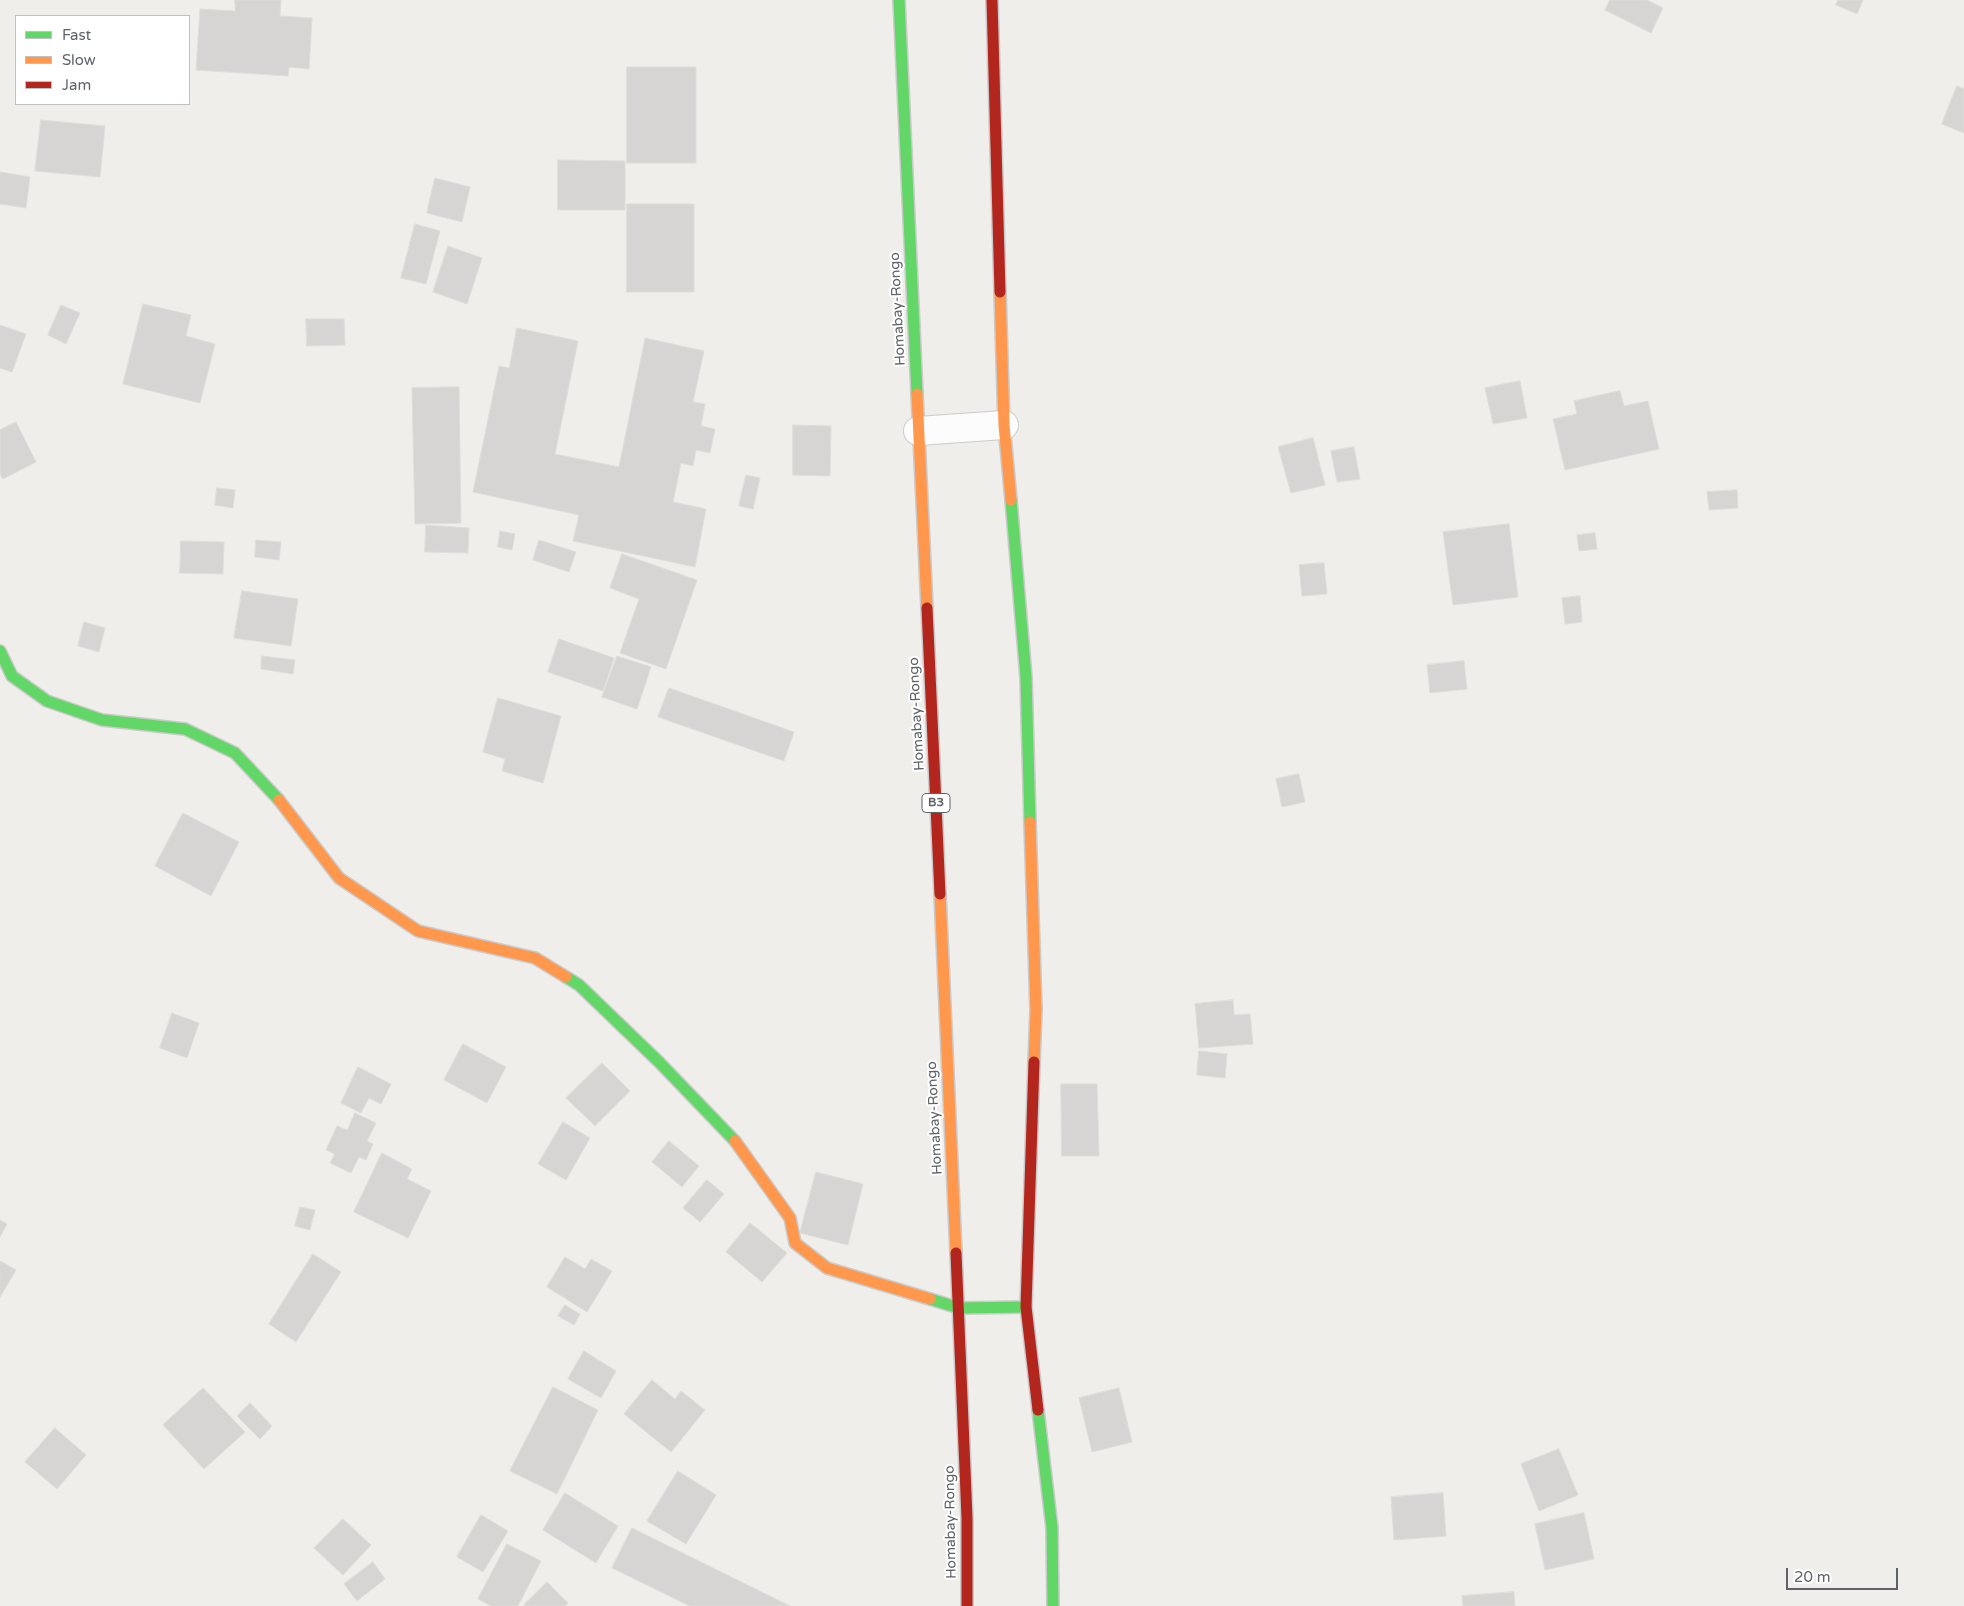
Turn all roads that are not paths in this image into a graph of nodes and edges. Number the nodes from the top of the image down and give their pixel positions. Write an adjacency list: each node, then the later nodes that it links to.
1 (899, 0): 4 (main road, Homabay-Rongo / B3)
2 (992, 0): 3 (main road)
3 (1004, 425): 4 (street); 6 (main road)
4 (918, 431): 7 (main road, Homabay-Rongo / B3)
5 (0, 651): 7 (main road)
6 (1026, 1307): 7 (main road); 9 (main road)
7 (959, 1308): 8 (main road, Homabay-Rongo / B3)
8 (967, 1606)
9 (1053, 1606)

